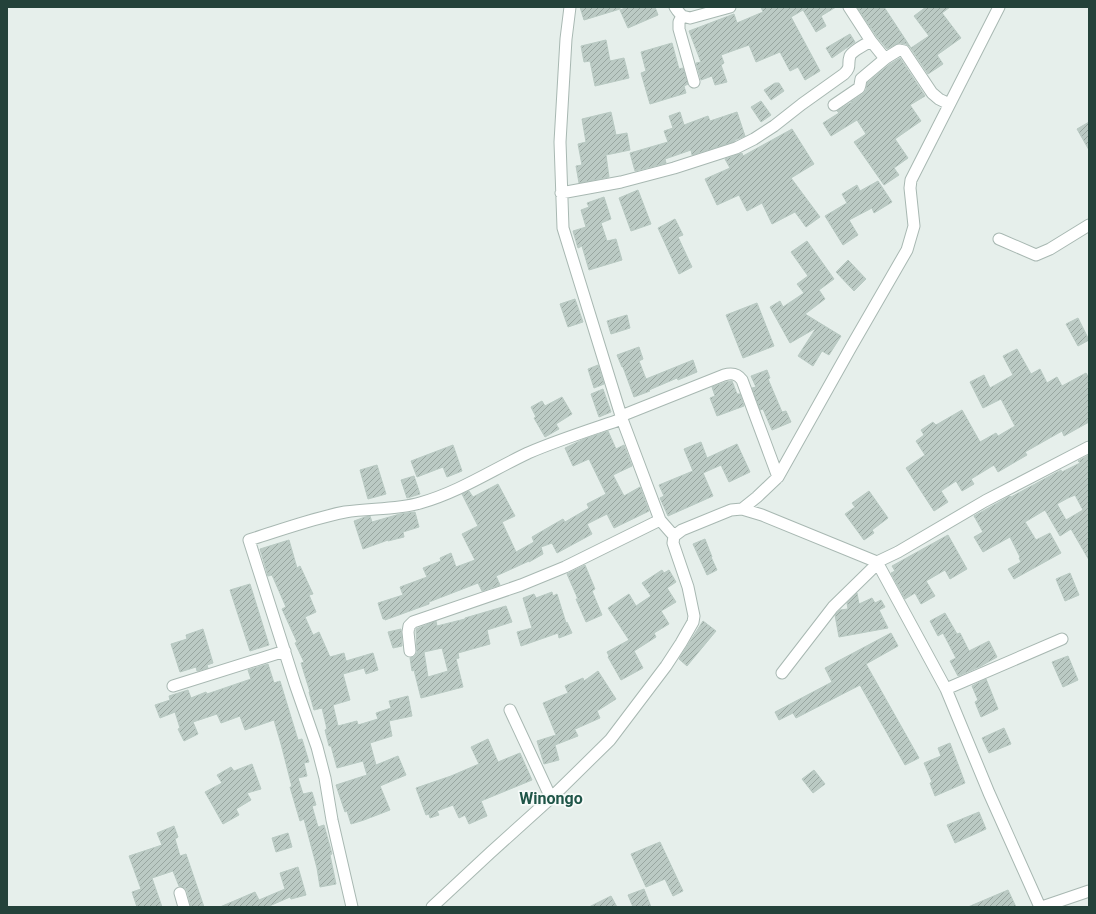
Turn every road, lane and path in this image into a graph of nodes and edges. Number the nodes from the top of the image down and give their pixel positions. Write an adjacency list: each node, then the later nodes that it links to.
1 (570, 7): 11 (street)
2 (730, 7): 5 (street)
3 (848, 7): 6 (street)
4 (999, 7): 9 (street)
5 (678, 12): 8 (street)
6 (871, 41): 7 (street); 11 (street)
7 (886, 58): 9 (street); 10 (street)
8 (694, 82)
9 (949, 104): 16 (street)
10 (834, 105)
11 (561, 193): 14 (street)
12 (1089, 225): 13 (street)
13 (999, 239)
14 (621, 417): 16 (street); 18 (street); 22 (street)
15 (1089, 447): 20 (street)
16 (778, 477): 17 (street)
17 (742, 509): 19 (street); 20 (street)
18 (660, 520): 19 (street); 23 (street)
19 (674, 536): 28 (street)
20 (877, 562): 24 (street); 26 (street)
21 (1062, 639): 26 (street)
22 (285, 651): 25 (street); 32 (street)
23 (410, 651)
24 (782, 673)
25 (173, 686)
26 (946, 689): 34 (street)
27 (510, 710): 28 (street)
28 (551, 798): 33 (street)
29 (1089, 891): 34 (street)
30 (180, 893): 31 (street)
31 (184, 907)
32 (352, 907)
33 (432, 907)
34 (1041, 907)

